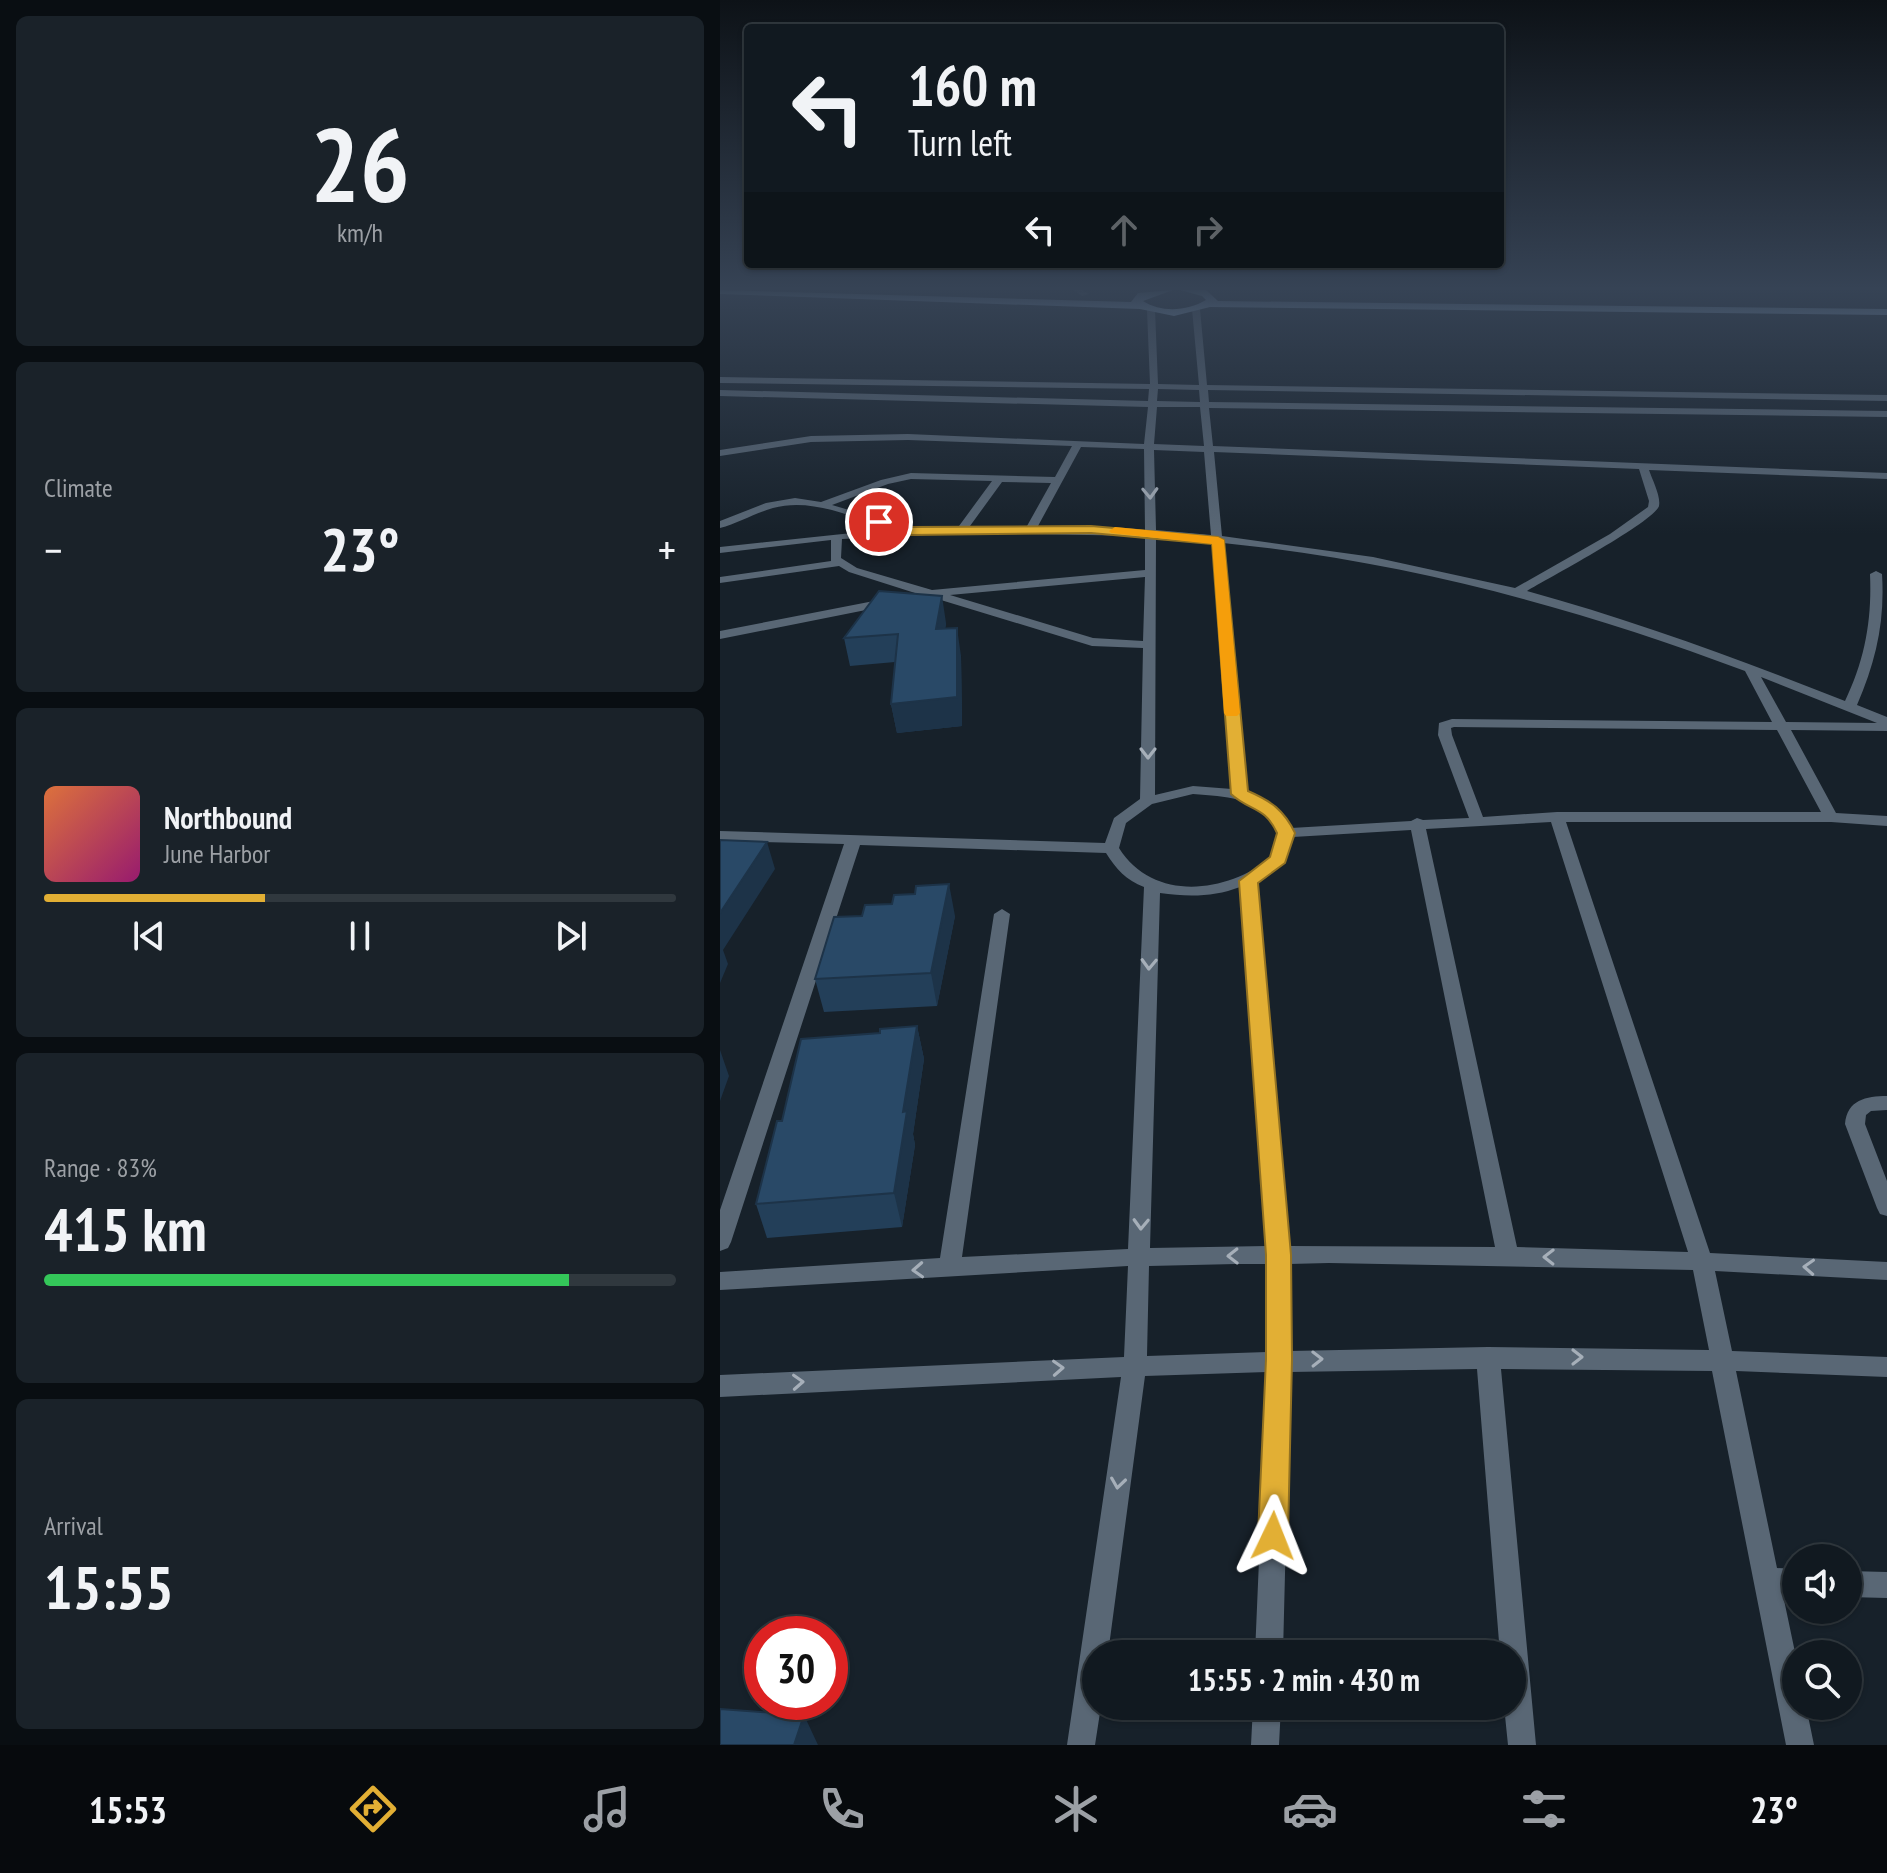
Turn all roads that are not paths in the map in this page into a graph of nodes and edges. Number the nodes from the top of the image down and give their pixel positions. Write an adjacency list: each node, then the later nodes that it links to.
1 (1152, 371): 4 (street)
2 (1203, 371): 5 (street)
3 (720, 380): 4 (street)
4 (1154, 387): 5 (street); 8 (street)
5 (1205, 387): 7 (street); 9 (street)
6 (720, 393): 8 (street)
7 (1887, 398)
8 (1151, 404): 9 (street); 12 (street)
9 (1206, 404): 10 (street); 13 (street)
10 (1887, 414)
11 (1078, 444): 12 (street); 14 (street); 18 (street)
12 (1149, 447): 13 (street); 24 (street, one-way to 24)
13 (1210, 450): 15 (street); 26 (street)
14 (720, 453)
15 (1644, 468): 16 (street); 32 (street)
16 (1887, 476)
17 (999, 478): 18 (street); 19 (street); 22 (street)
18 (1058, 480): 21 (street)
19 (822, 505): 20 (street); 23 (street)
20 (720, 525)
21 (1031, 529): 22 (street); 24 (street)
22 (962, 530): 23 (street)
23 (908, 531): 25 (street)
24 (1151, 534): 26 (street); 29 (street)
25 (837, 536): 27 (street); 28 (street)
26 (1218, 540): 32 (street); 41 (street)
27 (720, 550)
28 (839, 563): 31 (street); 33 (street)
29 (1151, 573): 33 (street); 36 (street)
30 (1876, 574): 34 (street)
31 (720, 580)
32 (1517, 592): 37 (street)
33 (926, 594): 35 (street); 36 (street)
34 (1883, 615): 38 (street)
35 (720, 635)
36 (1149, 645): 42 (street, one-way to 42)
37 (1749, 667): 38 (street); 39 (street)
38 (1849, 707): 40 (street)
39 (1780, 724): 40 (street); 44 (street); 45 (street)
40 (1887, 724)
41 (1240, 794): 42 (street); 48 (street)
42 (1147, 801): 51 (street)
43 (1557, 817): 44 (street); 45 (street); 61 (street)
44 (1831, 817): 46 (street)
45 (1477, 820): 47 (street)
46 (1887, 821)
47 (1417, 823): 48 (street); 59 (street)
48 (1286, 833): 52 (street)
49 (720, 836): 50 (street)
50 (853, 842): 51 (street); 57 (street)
51 (1111, 848): 53 (street)
52 (1248, 881): 53 (street); 58 (street)
53 (1152, 886): 60 (street, one-way to 60)
54 (1002, 914): 62 (street)
55 (1887, 1103): 56 (street)
56 (1887, 1208)
57 (720, 1242)
58 (1278, 1255): 59 (street); 60 (street, one-way to 60); 67 (street)
59 (1508, 1256): 61 (street, one-way to 59)
60 (1140, 1257): 62 (street); 68 (street)
61 (1702, 1261): 63 (street, one-way to 61); 66 (street)
62 (949, 1268): 64 (street, one-way to 64)
63 (1887, 1271)
64 (720, 1281)
65 (1488, 1357): 66 (street, one-way to 66); 67 (street, one-way to 65); 79 (street)
66 (1722, 1358): 69 (street); 71 (street)
67 (1279, 1359): 68 (street); 75 (street)
68 (1135, 1364): 70 (street, one-way to 68); 77 (street, one-way to 77)
69 (1887, 1367)
70 (720, 1386)
71 (1767, 1581): 72 (street); 80 (street)
72 (1782, 1582)
73 (1862, 1584): 74 (street)
74 (1887, 1585)
75 (1269, 1640)
76 (1266, 1720): 78 (street)
77 (1081, 1745)
78 (1265, 1745)
79 (1522, 1745)
80 (1800, 1745)

